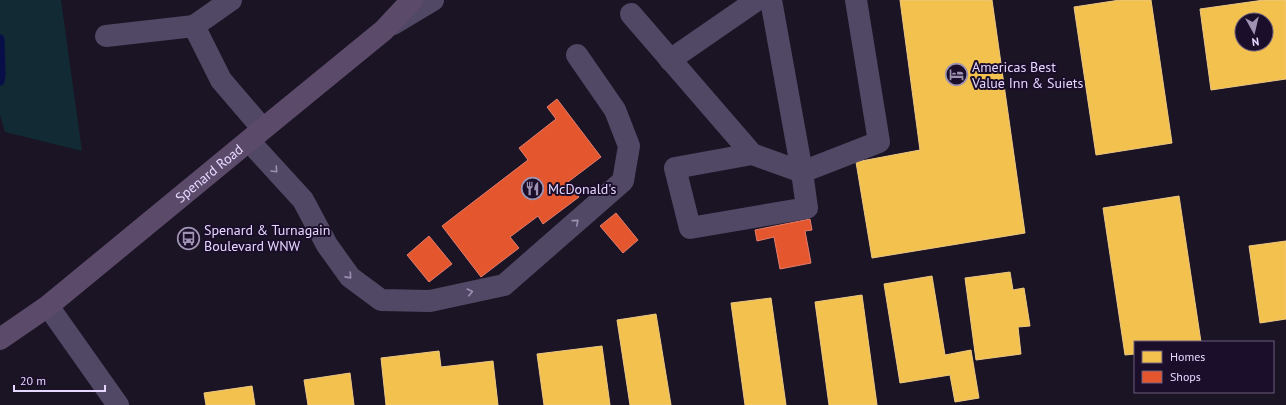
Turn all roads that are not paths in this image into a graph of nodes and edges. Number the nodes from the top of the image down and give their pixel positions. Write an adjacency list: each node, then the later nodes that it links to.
1 (231, 0): 8 (street)
2 (412, 0): 9 (main road, Spenard Road)
3 (433, 0): 9 (street)
4 (756, 0): 12 (street)
5 (771, 0): 15 (street)
6 (856, 0): 15 (street)
7 (631, 14): 12 (street)
8 (194, 26): 10 (street); 13 (street)
9 (384, 30): 13 (main road, Spenard Road)
10 (106, 36)
11 (577, 55): 13 (street, one-way to 11)
12 (670, 60): 14 (street)
13 (256, 135): 16 (main road, Spenard Road)
14 (752, 154): 15 (street); 15 (street)
15 (802, 172)
16 (48, 306): 17 (main road, Spenard Road); 18 (street)
17 (0, 339)
18 (118, 405)

